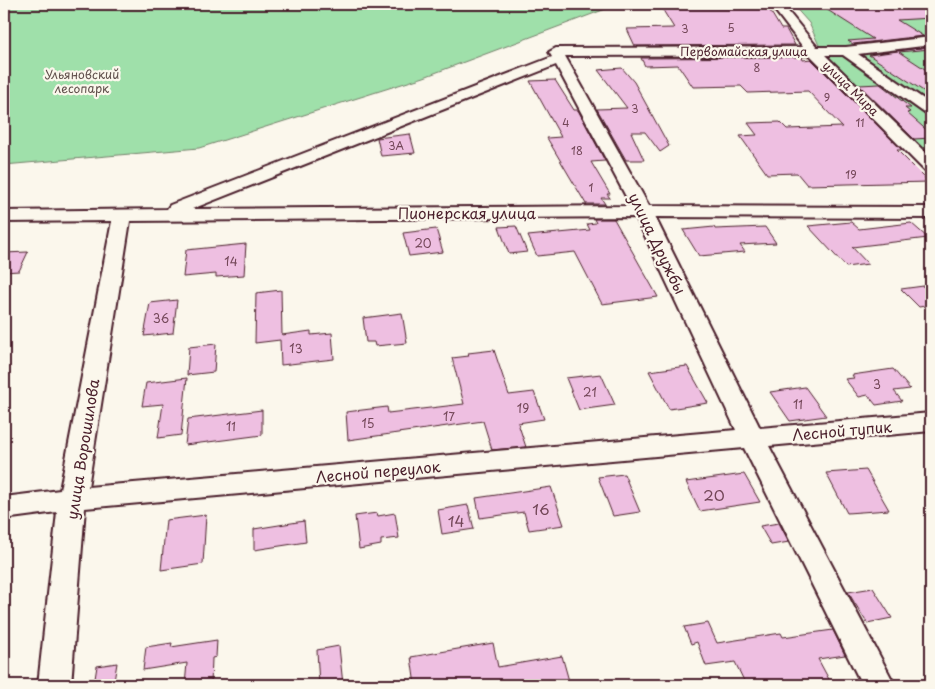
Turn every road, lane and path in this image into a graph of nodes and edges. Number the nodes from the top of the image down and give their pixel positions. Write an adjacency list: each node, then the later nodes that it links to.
1 (776, 4): 5 (street, улица Мира)
2 (922, 4): 3 (street)
3 (931, 9)
4 (931, 41): 6 (street, Первомайская улица)
5 (813, 51): 6 (street, Первомайская улица); 7 (street, Первомайская улица); 9 (street, улица Мира)
6 (846, 51): 8 (street)
7 (558, 56): 10 (street, улица Дружбы); 13 (street)
8 (931, 111)
9 (931, 167)
10 (643, 211): 11 (street, Пионерская улица); 13 (street, Пионерская улица); 16 (street, улица Дружбы)
11 (931, 212)
12 (122, 214): 13 (street, Пионерская улица); 14 (street, Пионерская улица); 17 (street, улица Ворошилова)
13 (162, 214)
14 (4, 216)
15 (931, 422): 16 (street, Лесной тупик)
16 (752, 438): 17 (street, Лесной переулок); 20 (street, улица Дружбы)
17 (72, 499): 18 (street, Лесной переулок); 19 (street, улица Ворошилова)
18 (4, 508)
19 (54, 685)
20 (879, 685)

